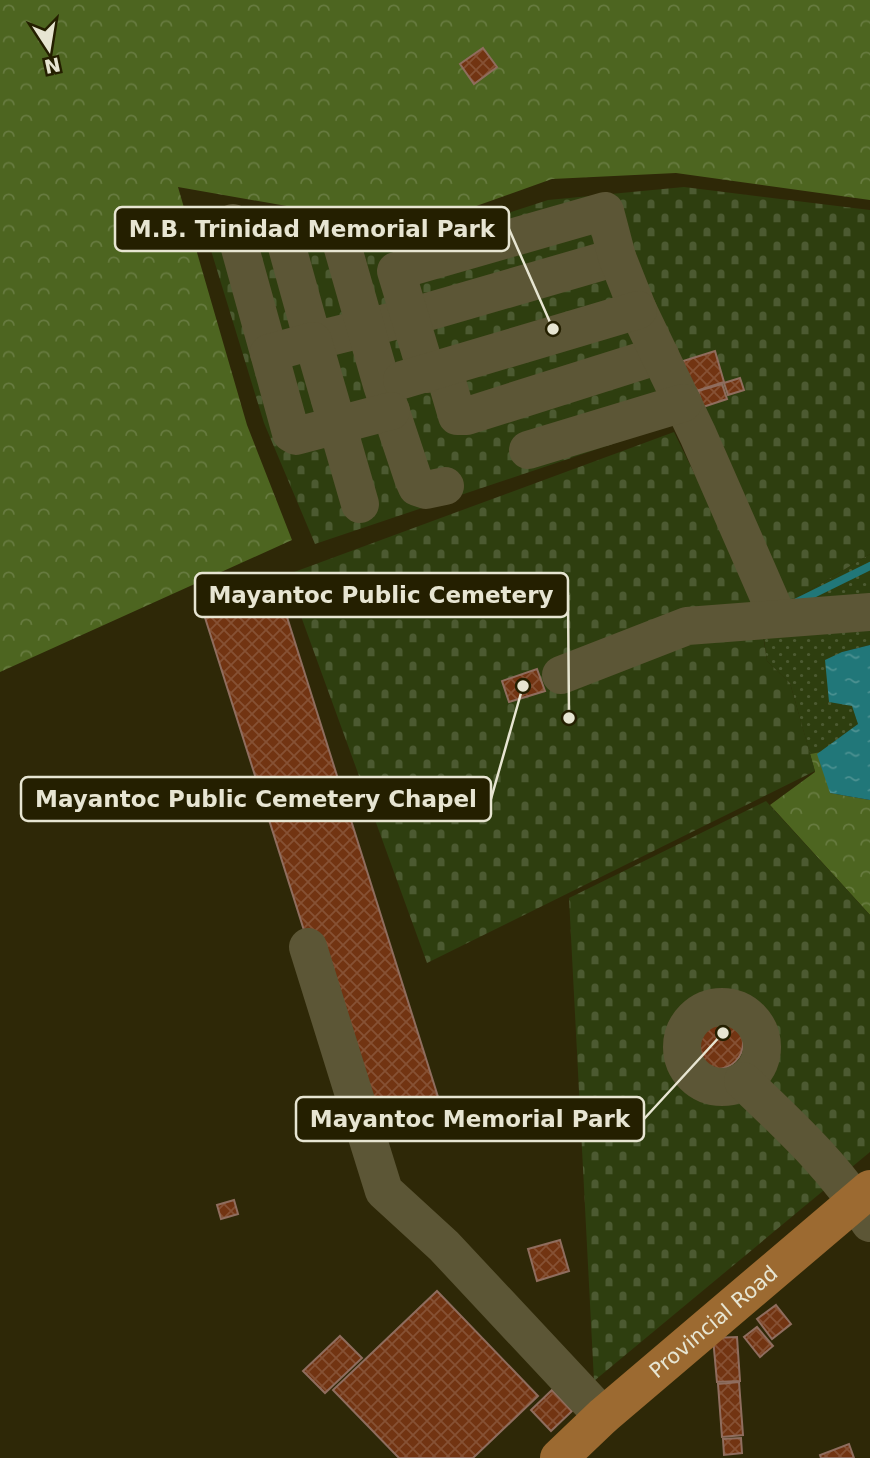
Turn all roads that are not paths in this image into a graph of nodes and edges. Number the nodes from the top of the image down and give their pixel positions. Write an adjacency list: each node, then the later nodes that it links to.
1 (233, 223): 13 (lane)
2 (282, 229): 11 (lane)
3 (341, 239): 10 (lane)
4 (467, 251): 5 (lane); 6 (lane); 7 (lane); 9 (lane)
5 (617, 257): 6 (lane); 8 (lane)
6 (498, 291): 7 (lane); 12 (lane)
7 (461, 301): 9 (lane); 15 (lane)
8 (638, 310): 12 (lane); 14 (lane)
9 (410, 317): 10 (lane); 15 (lane)
10 (366, 327): 11 (lane); 16 (lane)
11 (313, 341): 13 (lane); 18 (lane)
12 (516, 346): 15 (lane)
13 (269, 353): 18 (lane)
14 (660, 355): 15 (lane); 17 (lane)
15 (449, 367): 16 (lane)
16 (386, 398): 18 (lane); 20 (lane)
17 (683, 403): 19 (lane); 23 (lane)
18 (337, 424): 21 (lane)
19 (528, 450)
20 (445, 486)
21 (360, 504)
22 (870, 612): 23 (lane)
23 (778, 618): 24 (lane)
24 (561, 675)
25 (308, 947): 28 (lane)
26 (743, 1081): 27 (lane)
27 (865, 1204): 28 (main road, Provincial Road)
28 (603, 1416): 29 (main road, Provincial Road)
29 (559, 1458)

